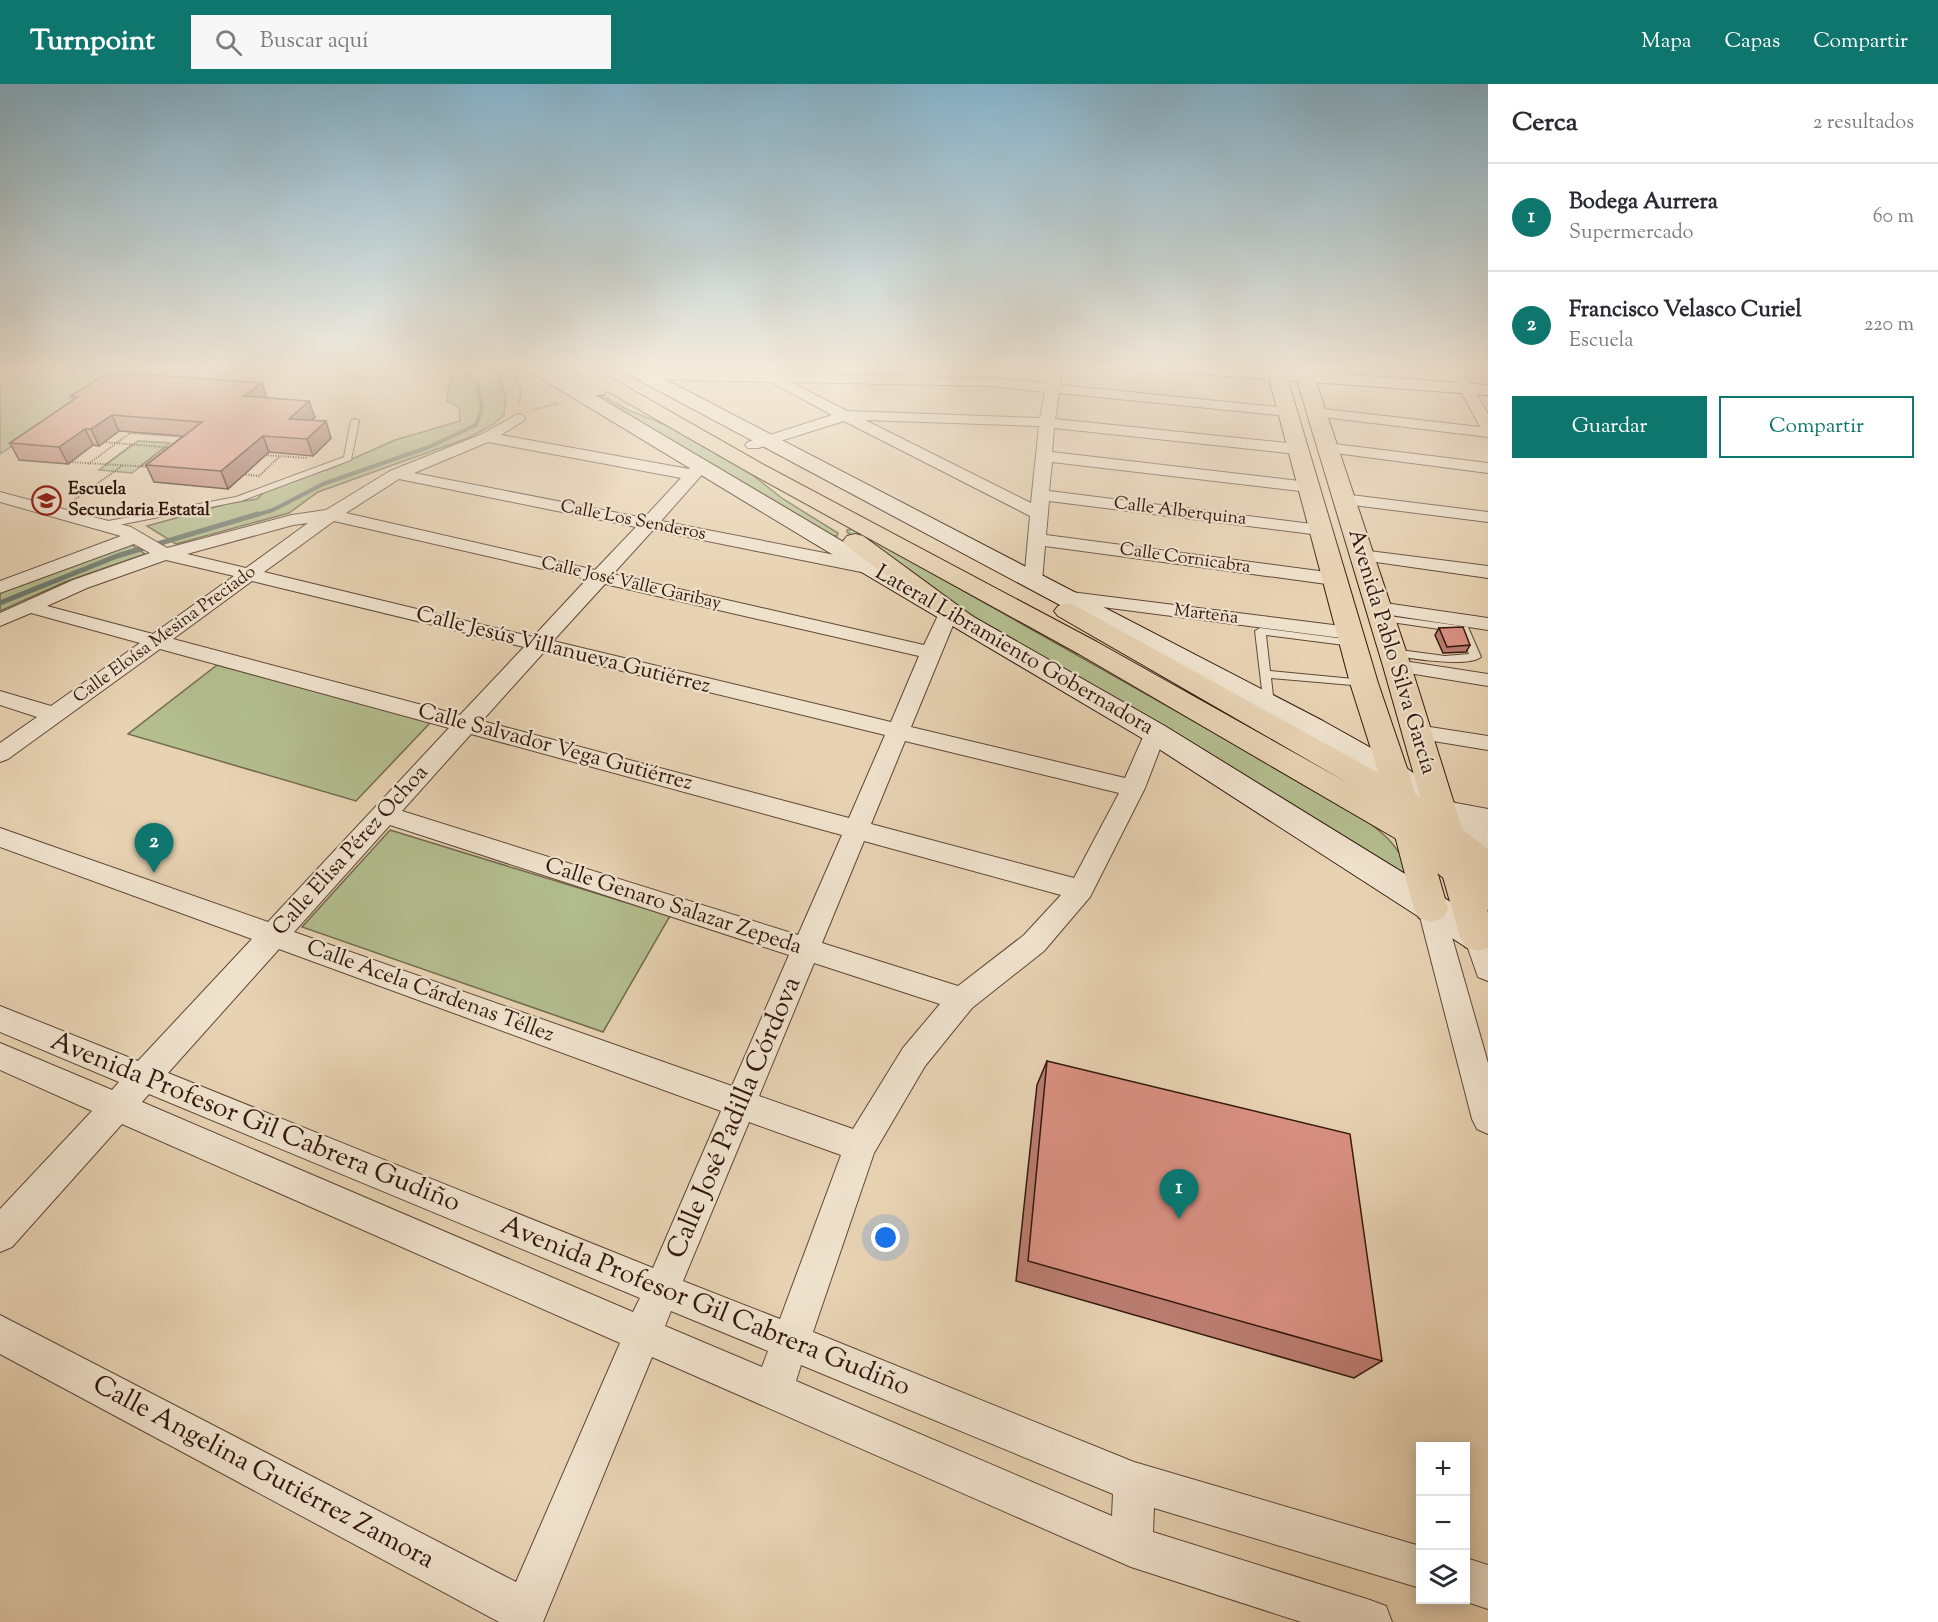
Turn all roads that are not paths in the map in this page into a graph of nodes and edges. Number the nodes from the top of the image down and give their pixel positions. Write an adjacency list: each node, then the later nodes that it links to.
1 (352, 439): 29 (lane)
2 (483, 439): 20 (street, Calle Eloísa Mesina Preciado)
3 (498, 439): 19 (street)
4 (649, 439): 19 (street, Lateral Libramiento Gobernadora)
5 (722, 439): 16 (main road)
6 (736, 439): 16 (main road)
7 (740, 439): 16 (street)
8 (791, 439): 16 (street)
9 (892, 439): 25 (street)
10 (1046, 439): 17 (street)
11 (1199, 439): 15 (street)
12 (1294, 439): 15 (main road, Avenida Pablo Silva García)
13 (1323, 439): 14 (main road, Avenida Pablo Silva García)
14 (1326, 448): 18 (street); 24 (main road, Avenida Pablo Silva García)
15 (1297, 449): 21 (main road, Avenida Pablo Silva García)
16 (760, 452): 41 (street); 47 (main road); 66 (main road); 72 (main road)
17 (1044, 456): 21 (street); 22 (street)
18 (1488, 468)
19 (697, 471): 28 (street, Calle Elisa Pérez Ochoa); 35 (street, Lateral Libramiento Gobernadora)
20 (396, 474): 26 (street, Calle Eloísa Mesina Preciado); 28 (street, Calle Los Senderos)
21 (1308, 487): 30 (main road, Avenida Pablo Silva García)
22 (1040, 495): 25 (street); 30 (street, Calle Alberquina)
23 (0, 497): 29 (street, Calle Jesús Villanueva Gutiérrez)
24 (1343, 499): 27 (street); 33 (main road, Avenida Pablo Silva García)
25 (1039, 514): 31 (street)
26 (331, 515): 32 (street); 37 (street, Calle Eloísa Mesina Preciado); 39 (street, Calle José Valle Garibay)
27 (1488, 517)
28 (649, 524): 35 (street, Calle Los Senderos); 39 (street, Calle Elisa Pérez Ochoa)
29 (103, 525): 32 (street, Calle Jesús Villanueva Gutiérrez)
30 (1320, 530): 40 (main road, Avenida Pablo Silva García)
31 (1036, 539): 40 (street, Calle Cornicabra); 41 (street)
32 (151, 546): 37 (street, Calle Jesús Villanueva Gutiérrez); 38 (street); 44 (street)
33 (1361, 555): 36 (street); 45 (main road, Avenida Pablo Silva García)
34 (0, 568): 38 (street)
35 (870, 568): 47 (street, Lateral Libramiento Gobernadora)
36 (1488, 572)
37 (249, 575): 50 (street, Calle Eloísa Mesina Preciado); 51 (street, Calle Jesús Villanueva Gutiérrez)
38 (28, 576): 42 (street)
39 (600, 577): 51 (street, Calle Elisa Pérez Ochoa); 52 (street, Calle José Valle Garibay)
40 (1334, 579): 49 (main road, Avenida Pablo Silva García)
41 (1033, 581): 43 (street)
42 (0, 587)
43 (1063, 597): 49 (street, Marteña); 58 (street)
44 (29, 607): 46 (street); 50 (street, Calle Salvador Vega Gutiérrez)
45 (1379, 613): 48 (street); 53 (main road, Avenida Pablo Silva García); 53 (lane)
46 (0, 620)
47 (959, 620): 52 (street, Calle José Padilla Córdova); 63 (street, Lateral Libramiento Gobernadora)
48 (1488, 624)
49 (1351, 638): 54 (lane); 56 (main road, Avenida Pablo Silva García)
50 (156, 641): 59 (street, Calle Eloísa Mesina Preciado); 60 (street, Calle Salvador Vega Gutiérrez)
51 (538, 645): 60 (street, Calle Elisa Pérez Ochoa); 61 (street, Calle Jesús Villanueva Gutiérrez)
52 (932, 653): 61 (street, Calle José Padilla Córdova)
53 (1394, 659): 55 (street); 62 (main road, Avenida Pablo Silva García)
54 (1264, 674): 56 (lane); 58 (lane)
55 (1488, 680)
56 (1364, 683): 66 (main road, Avenida Pablo Silva García)
57 (0, 699): 59 (street)
58 (1268, 704): 66 (street)
59 (55, 715): 65 (street, Calle Eloísa Mesina Preciado)
60 (466, 724): 68 (street, Calle Elisa Pérez Ochoa); 71 (street, Calle Salvador Vega Gutiérrez)
61 (898, 732): 67 (street, Calle Jesús Villanueva Gutiérrez); 71 (street, Calle José Padilla Córdova)
62 (1417, 732): 64 (street); 70 (main road, Avenida Pablo Silva García)
63 (1155, 733): 67 (street); 78 (street, Lateral Libramiento Gobernadora)
64 (1488, 743)
65 (0, 754)
66 (1398, 787): 70 (main road); 72 (main road, Avenida Pablo Silva García)
67 (1133, 788): 76 (street)
68 (384, 814): 79 (street, Calle Elisa Pérez Ochoa); 81 (street, Calle Genaro Salazar Zepeda)
69 (1488, 818): 70 (street)
70 (1444, 822): 74 (street); 75 (main road)
71 (857, 830): 76 (street, Calle Salvador Vega Gutiérrez); 81 (street, Calle José Padilla Córdova)
72 (1411, 833): 75 (main road); 78 (main road, Avenida Pablo Silva García)
73 (0, 837): 79 (street, Calle Acela Cárdenas Téllez)
74 (1488, 844)
75 (1474, 871): 77 (main road); 80 (main road)
76 (1081, 890): 83 (street)
77 (1488, 897)
78 (1431, 909): 80 (street, Lateral Libramiento Gobernadora); 89 (street)
79 (274, 935): 86 (street, Calle Elisa Pérez Ochoa); 87 (street, Calle Acela Cárdenas Téllez)
80 (1483, 940): 82 (street)
81 (806, 950): 83 (street, Calle Genaro Salazar Zepeda); 87 (street, Calle José Padilla Córdova)
82 (1488, 969)
83 (962, 999): 90 (street)
84 (0, 1019): 86 (street, Avenida Profesor Gil Cabrera Gudiño)
85 (0, 1056): 88 (street, Avenida Profesor Gil Cabrera Gudiño)
86 (144, 1078): 88 (street, Calle Elisa Pérez Ochoa); 92 (street, Avenida Profesor Gil Cabrera Gudiño)
87 (741, 1104): 90 (street, Calle Acela Cárdenas Téllez); 92 (street, Calle José Padilla Córdova)
88 (117, 1107): 91 (street, Calle Elisa Pérez Ochoa); 94 (street, Avenida Profesor Gil Cabrera Gudiño)
89 (1488, 1119)
90 (860, 1147): 95 (street)
91 (0, 1235)
92 (663, 1289): 94 (street, Calle José Padilla Córdova); 95 (street, Avenida Profesor Gil Cabrera Gudiño)
93 (0, 1334): 102 (street, Calle Angelina Gutiérrez Zamora)
94 (643, 1335): 96 (street, Avenida Profesor Gil Cabrera Gudiño); 102 (street, Calle José Padilla Córdova)
95 (791, 1342): 96 (street); 97 (street, Avenida Profesor Gil Cabrera Gudiño)
96 (773, 1391): 98 (street, Avenida Profesor Gil Cabrera Gudiño)
97 (1134, 1482): 98 (street); 99 (street, Avenida Profesor Gil Cabrera Gudiño)
98 (1131, 1546): 103 (street, Avenida Profesor Gil Cabrera Gudiño)
99 (1416, 1566)
100 (1470, 1582): 101 (street)
101 (1488, 1587)
102 (524, 1617)
103 (1370, 1622)

